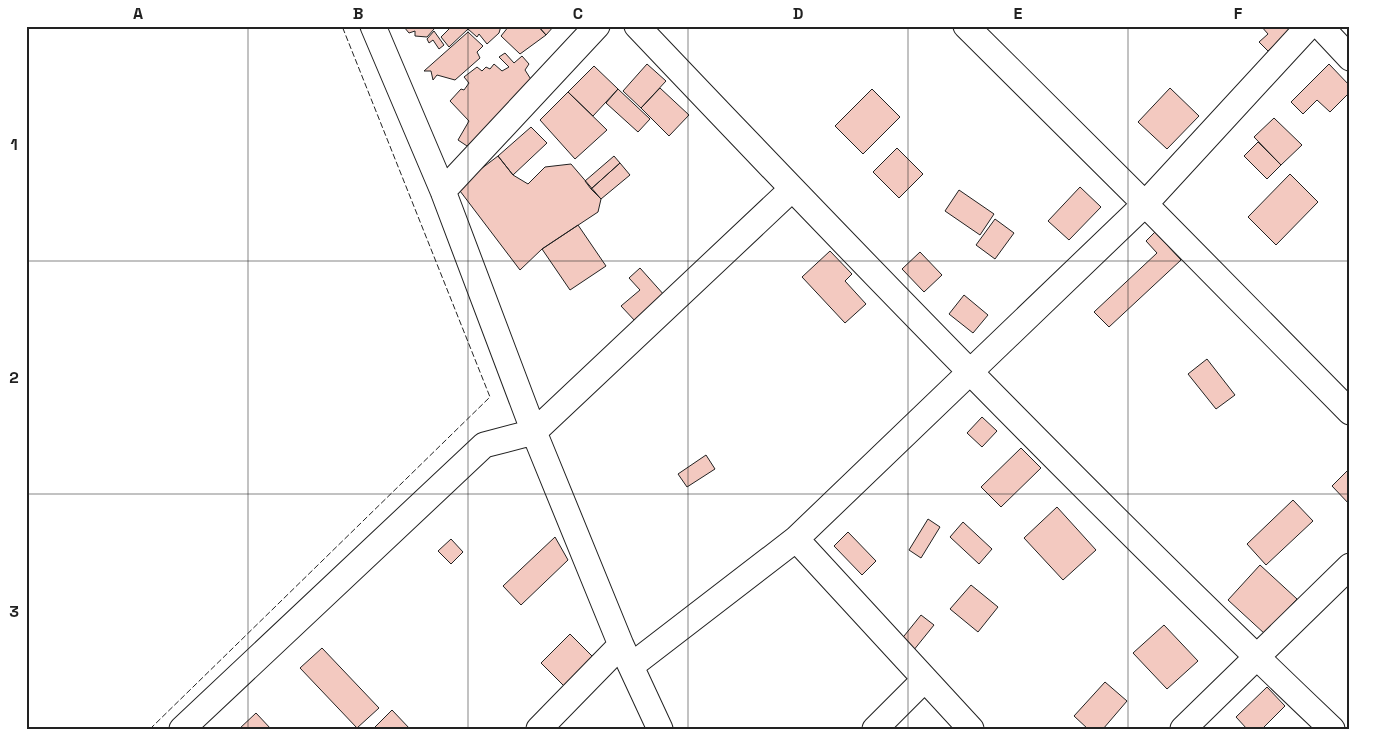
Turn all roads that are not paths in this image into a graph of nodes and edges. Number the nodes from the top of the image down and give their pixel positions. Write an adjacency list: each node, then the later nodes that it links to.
1 (373, 26): 9 (street)
2 (597, 26): 9 (street)
3 (637, 26): 8 (street)
4 (966, 26): 10 (street)
5 (1310, 26): 10 (street)
6 (1320, 26): 7 (street)
7 (1350, 58)
8 (792, 189): 11 (street); 13 (street)
9 (443, 190): 13 (street)
10 (1145, 204): 11 (street); 12 (street)
11 (970, 372): 14 (street); 17 (street)
12 (1350, 412)
13 (534, 432): 16 (street); 19 (street)
14 (796, 539): 16 (street); 18 (street)
15 (1350, 566): 17 (street)
16 (626, 655): 20 (street); 21 (street)
17 (1258, 658): 24 (street); 25 (street)
18 (924, 680): 22 (street); 23 (street)
19 (182, 729)
20 (539, 729)
21 (660, 729)
22 (875, 729)
23 (971, 729)
24 (1183, 729)
25 (1332, 729)

